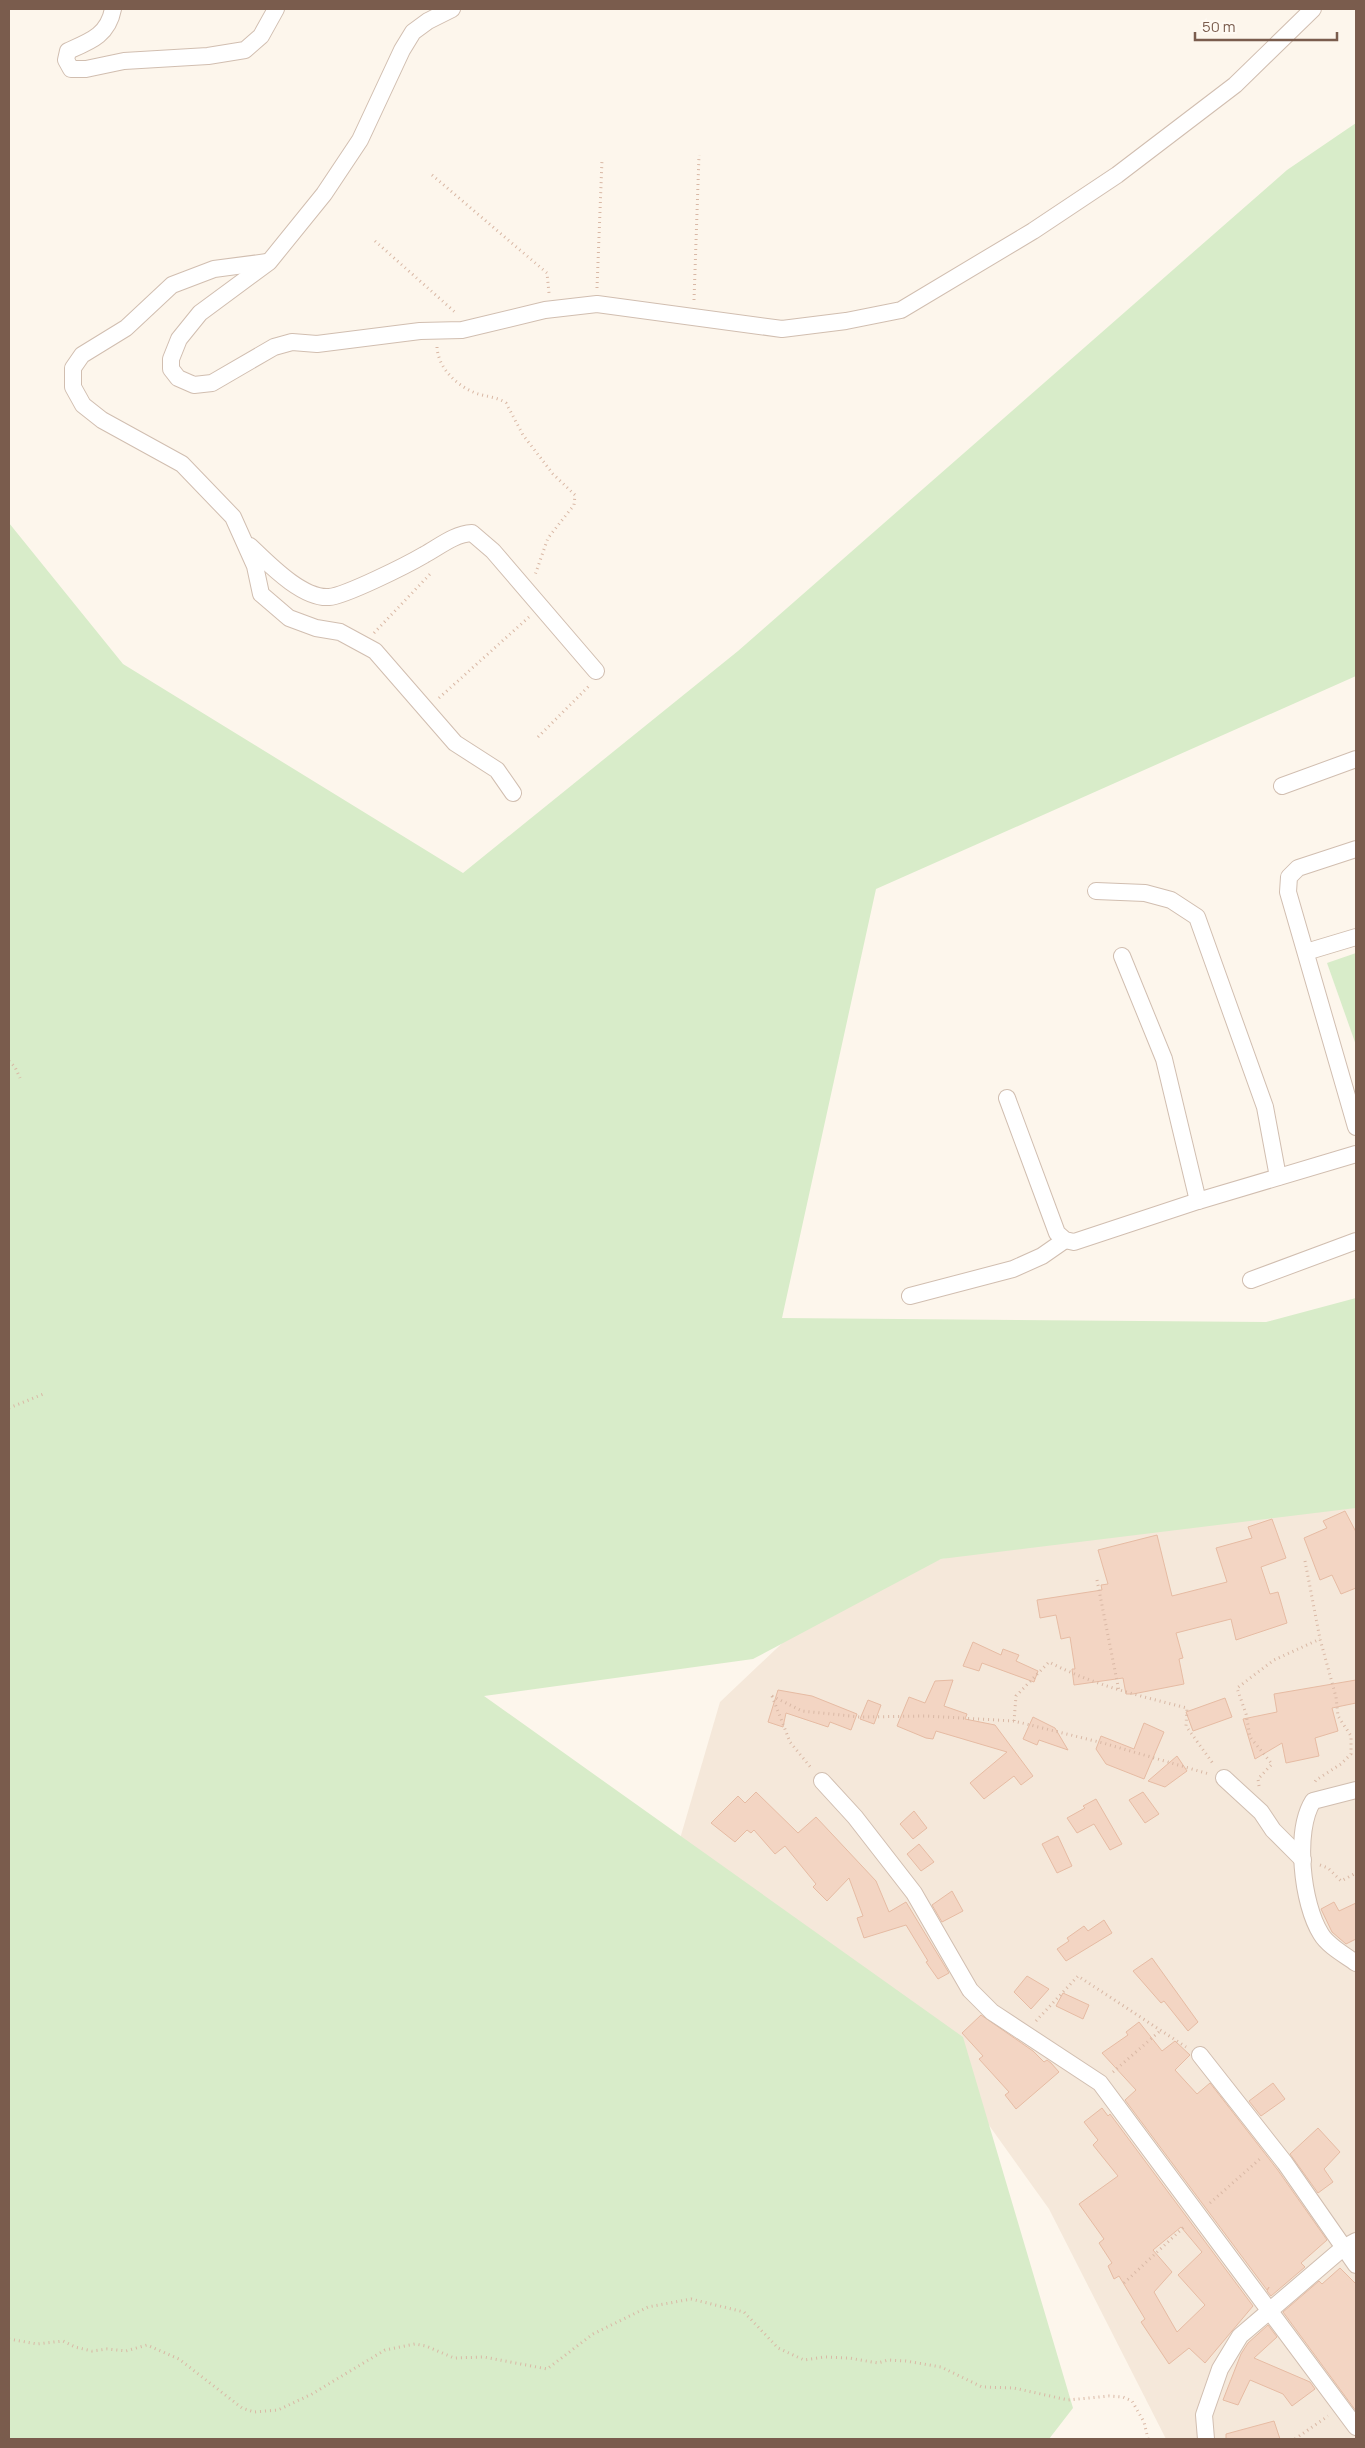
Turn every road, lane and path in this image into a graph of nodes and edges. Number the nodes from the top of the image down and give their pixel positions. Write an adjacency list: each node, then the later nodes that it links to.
1 (113, 9): 2 (street)
2 (276, 9)
3 (452, 9): 9 (street)
4 (1313, 9): 12 (street)
5 (699, 155): 12 (path)
6 (602, 160): 10 (path)
7 (432, 175): 11 (path)
8 (376, 241): 13 (path)
9 (270, 262): 14 (street); 15 (street)
10 (597, 304): 11 (street); 12 (street)
11 (545, 310): 13 (street)
12 (693, 318)
13 (473, 328): 14 (street)
14 (436, 331): 17 (path)
15 (244, 542): 17 (street); 18 (street)
16 (439, 566): 18 (path)
17 (537, 603): 19 (street); 20 (path)
18 (367, 646): 20 (street)
19 (596, 671): 21 (path)
20 (428, 711): 24 (street)
21 (538, 737)
22 (1356, 759): 23 (street)
23 (1282, 786)
24 (513, 793)
25 (1356, 849): 28 (street)
26 (1096, 891): 35 (street)
27 (1356, 937): 28 (street)
28 (1306, 952): 33 (street)
29 (1122, 956): 36 (street)
30 (9, 1062): 31 (path)
31 (20, 1078)
32 (1007, 1098): 37 (street)
33 (1356, 1127)
34 (1356, 1154): 35 (street)
35 (1278, 1177): 36 (street)
36 (1198, 1201): 37 (street)
37 (1065, 1240): 40 (street)
38 (1356, 1241): 39 (street)
39 (1251, 1280)
40 (910, 1296)
41 (46, 1393): 42 (path)
42 (9, 1408)
43 (1305, 1561): 45 (path)
44 (1097, 1580): 46 (path)
45 (1320, 1639): 48 (path); 52 (path)
46 (1120, 1692): 47 (path); 49 (path)
47 (1014, 1721): 49 (path); 50 (path)
48 (1272, 1764)
49 (1224, 1778): 53 (street)
50 (822, 1781): 57 (street)
51 (1356, 1790): 52 (street)
52 (1313, 1801): 53 (street)
53 (1303, 1860): 54 (path); 55 (street)
54 (1356, 1873)
55 (1356, 1962)
56 (1160, 2031): 57 (path); 58 (path); 59 (path)
57 (1037, 2041): 59 (street)
58 (1200, 2055): 60 (street)
59 (1100, 2084): 62 (street)
60 (1350, 2244): 61 (street); 62 (street)
61 (1356, 2265)
62 (1268, 2310): 64 (street); 67 (street)
63 (9, 2340): 66 (path)
64 (1341, 2407): 65 (street); 68 (path)
65 (1356, 2427)
66 (1148, 2439)
67 (1206, 2439)
68 (1295, 2439)

